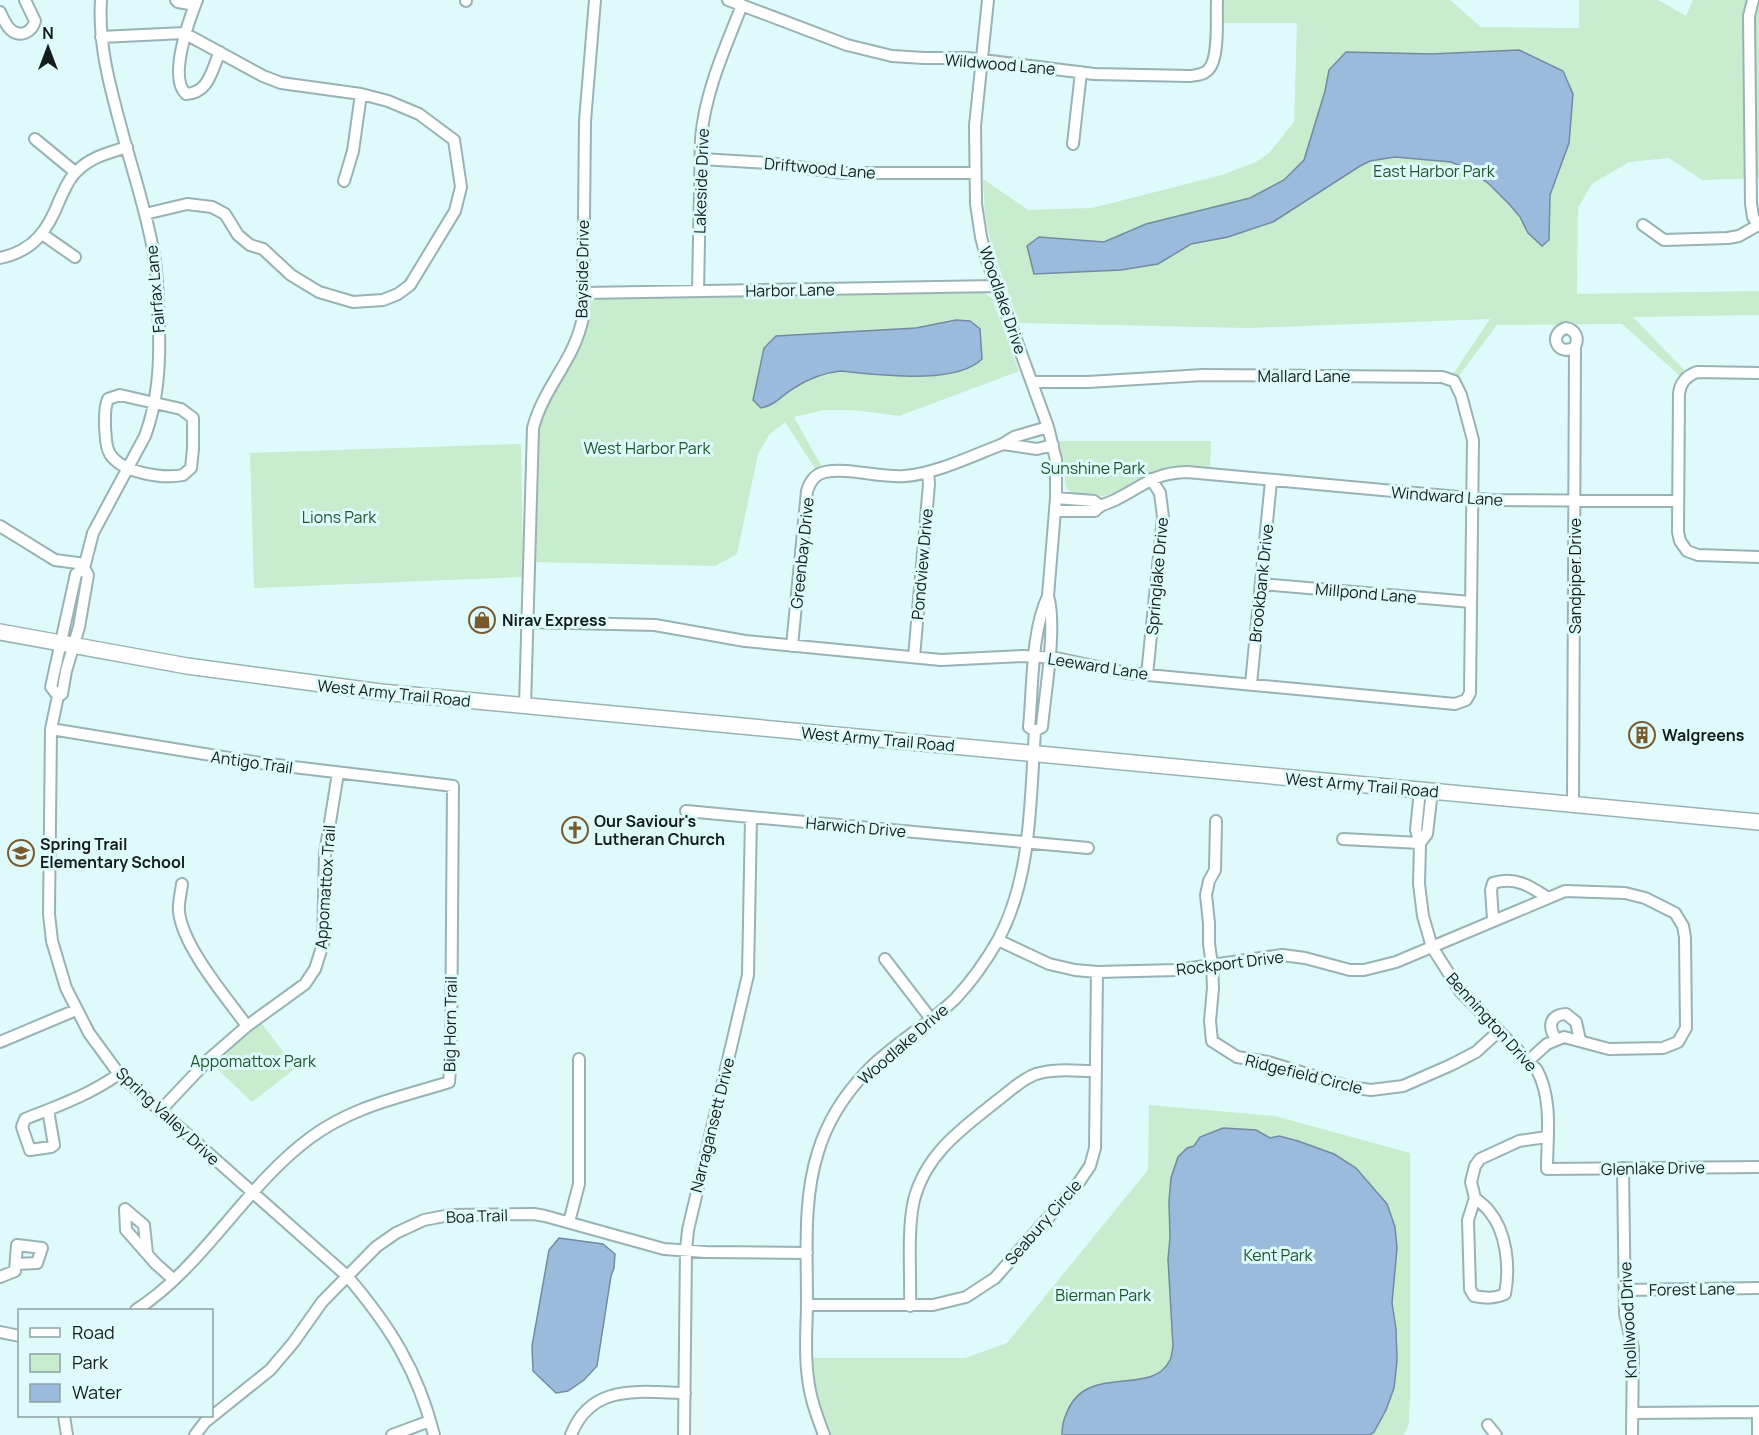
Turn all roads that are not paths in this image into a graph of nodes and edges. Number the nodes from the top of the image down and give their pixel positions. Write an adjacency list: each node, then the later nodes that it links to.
1 (25, 0): 11 (street)
2 (101, 0): 13 (street, Fairfax Lane)
3 (176, 0): 9 (street)
4 (595, 0): 33 (street, Bayside Drive)
5 (728, 0): 10 (street, Wildwood Lane)
6 (988, 0): 15 (street, Woodlake Drive)
7 (1216, 0): 16 (street, Wildwood Lane)
8 (1753, 0): 27 (street)
9 (196, 3): 12 (street)
10 (742, 5): 15 (street, Wildwood Lane); 21 (street, Lakeside Drive)
11 (0, 12)
12 (184, 33): 13 (street); 14 (street); 14 (street)
13 (101, 37): 20 (street, Fairfax Lane)
14 (220, 52): 17 (street)
15 (982, 59): 16 (street, Wildwood Lane); 23 (street, Woodlake Drive)
16 (1081, 72): 19 (street)
17 (361, 94): 24 (street); 25 (street)
18 (35, 139): 22 (street)
19 (1073, 144)
20 (127, 147): 22 (street); 25 (street, Fairfax Lane)
21 (701, 159): 23 (street, Driftwood Lane); 32 (street, Lakeside Drive)
22 (75, 172): 28 (street)
23 (975, 173): 31 (street, Woodlake Drive)
24 (344, 181)
25 (145, 214): 37 (street, Fairfax Lane)
26 (1643, 225): 27 (street)
27 (1759, 226)
28 (42, 234): 29 (street); 30 (street)
29 (75, 257)
30 (0, 258)
31 (996, 286): 32 (street, Harbor Lane); 36 (street, Woodlake Drive)
32 (698, 291): 33 (street, Harbor Lane)
33 (583, 293): 57 (street, Bayside Drive)
34 (1575, 347): 47 (street, Sandpiper Drive)
35 (1759, 373): 48 (street)
36 (1032, 382): 38 (street, Woodlake Drive); 46 (street, Mallard Lane)
37 (154, 404): 41 (street, Fairfax Lane); 41 (street); 41 (street)
38 (1048, 427): 39 (street, Greenbay Drive); 40 (street, Woodlake Drive)
39 (1003, 444): 40 (street, Greenbay Drive); 42 (street, Greenbay Drive)
40 (1053, 445): 45 (street, Woodlake Drive)
41 (128, 468): 53 (street, Fairfax Lane)
42 (928, 472): 60 (street, Greenbay Drive); 61 (street, Pondview Drive)
43 (1151, 479): 44 (street, Windward Lane); 49 (street, Windward Lane); 64 (street, Springlake Drive)
44 (1271, 481): 46 (street, Windward Lane); 54 (street, Brookbank Drive)
45 (1056, 498): 49 (street); 50 (street, Woodlake Drive)
46 (1471, 499): 47 (street, Windward Lane); 56 (street, Leeward Lane)
47 (1576, 501): 48 (street, Windward Lane); 73 (street, Sandpiper Drive)
48 (1678, 501): 52 (street)
49 (1099, 505): 50 (street, Windward Lane)
50 (1055, 511): 55 (street, Woodlake Drive)
51 (0, 526): 53 (street)
52 (1759, 556)
53 (84, 566): 59 (street, Fairfax Lane)
54 (1261, 584): 56 (street, Millpond Lane); 65 (street, Brookbank Drive)
55 (1048, 596): 62 (street, Woodlake Drive); 63 (street, Woodlake Drive)
56 (1471, 602): 65 (street, Leeward Lane)
57 (528, 622): 60 (street, Leeward Lane); 66 (street, Bayside Drive)
58 (0, 632): 59 (main road, West Army Trail Road)
59 (67, 645): 66 (main road, West Army Trail Road); 67 (street, Spring Valley Drive)
60 (792, 646): 61 (street, Leeward Lane)
61 (914, 657): 62 (street, Leeward Lane)
62 (1035, 657): 63 (street, Leeward Lane); 68 (street, Woodlake Drive)
63 (1049, 658): 64 (street, Leeward Lane); 68 (street, Woodlake Drive)
64 (1147, 675): 65 (street, Leeward Lane)
65 (1251, 684)
66 (525, 706): 69 (main road, West Army Trail Road)
67 (51, 729): 70 (street, Antigo Trail); 90 (street, Spring Valley Drive)
68 (1035, 731): 69 (street, Woodlake Drive)
69 (1034, 754): 72 (main road, West Army Trail Road); 79 (street, Woodlake Drive)
70 (338, 773): 71 (street, Antigo Trail); 92 (street, Appomattox Trail)
71 (453, 786): 107 (street, Big Horn Trail)
72 (1426, 791): 73 (main road, West Army Trail Road); 80 (street, Bennington Drive)
73 (1574, 805): 77 (main road, West Army Trail Road)
74 (686, 811): 75 (street, Harwich Drive)
75 (751, 817): 79 (street, Harwich Drive); 110 (street, Narragansett Drive)
76 (1216, 821): 88 (street, Ridgefield Circle)
77 (1759, 822)
78 (1342, 839): 80 (street)
79 (1026, 842): 81 (street, Harwich Drive); 85 (street, Woodlake Drive)
80 (1420, 843): 86 (street, Bennington Drive)
81 (1088, 848)
82 (182, 884): 92 (street)
83 (1548, 898): 84 (street, Rockport Drive); 84 (street); 95 (street, Rockport Drive)
84 (1493, 920): 86 (street, Rockport Drive)
85 (998, 940): 89 (street, Rockport Drive); 91 (street, Woodlake Drive)
86 (1432, 947): 88 (street, Rockport Drive); 93 (street, Bennington Drive)
87 (885, 959): 91 (street)
88 (1212, 965): 89 (street, Rockport Drive); 93 (street, Ridgefield Circle)
89 (1097, 972): 99 (street, Seabury Circle)
90 (76, 1010): 96 (street); 100 (street, Spring Valley Drive)
91 (931, 1019): 111 (street, Woodlake Drive)
92 (248, 1026): 102 (street, Appomattox Trail)
93 (1499, 1031): 98 (street, Bennington Drive)
94 (1556, 1039): 95 (street); 95 (street); 98 (street)
95 (1580, 1040)
96 (0, 1042)
97 (579, 1059): 109 (street)
98 (1528, 1060): 103 (street, Bennington Drive)
99 (1096, 1071): 120 (street, Seabury Circle); 120 (street)
100 (119, 1074): 101 (street); 102 (street, Spring Valley Drive)
101 (48, 1110)
102 (160, 1111): 107 (street, Spring Valley Drive)
103 (1547, 1137): 106 (street, Bennington Drive); 108 (street)
104 (1759, 1167): 105 (street, Glenlake Drive)
105 (1623, 1168): 106 (street, Glenlake Drive); 118 (street, Knollwood Drive)
106 (1547, 1169)
107 (252, 1192): 114 (street, Spring Valley Drive); 116 (street, Big Horn Trail)
108 (1475, 1198): 108 (street)
109 (568, 1222): 110 (street, Boa Trail); 114 (street, Boa Trail)
110 (686, 1250): 111 (street, Boa Trail); 124 (street, Narragansett Drive)
111 (807, 1253): 119 (street, Woodlake Drive)
112 (147, 1254): 116 (street)
113 (16, 1264): 115 (street)
114 (347, 1276): 127 (street, Boa Trail); 130 (street, Spring Valley Drive)
115 (0, 1277)
116 (174, 1280): 121 (street, Big Horn Trail)
117 (1759, 1288): 118 (street, Forest Lane)
118 (1625, 1290): 126 (street, Knollwood Drive)
119 (807, 1305): 120 (street, Seabury Circle); 138 (street, Woodlake Drive)
120 (910, 1306)
121 (138, 1309)
122 (0, 1332): 123 (street)
123 (18, 1336)
124 (685, 1393): 136 (street); 137 (street, Narragansett Drive)
125 (1758, 1412): 126 (street); 141 (street)
126 (1632, 1413): 140 (street, Knollwood Drive)
127 (213, 1416)
128 (64, 1417): 132 (street)
129 (212, 1417): 133 (street, Boa Trail)
130 (430, 1421): 134 (street); 135 (street, Spring Valley Drive)
131 (1488, 1425): 139 (street)
132 (67, 1435)
133 (195, 1435)
134 (392, 1435)
135 (434, 1435)
136 (571, 1435)
137 (684, 1435)
138 (824, 1435)
139 (1496, 1435)
140 (1632, 1435)
141 (1758, 1435)

